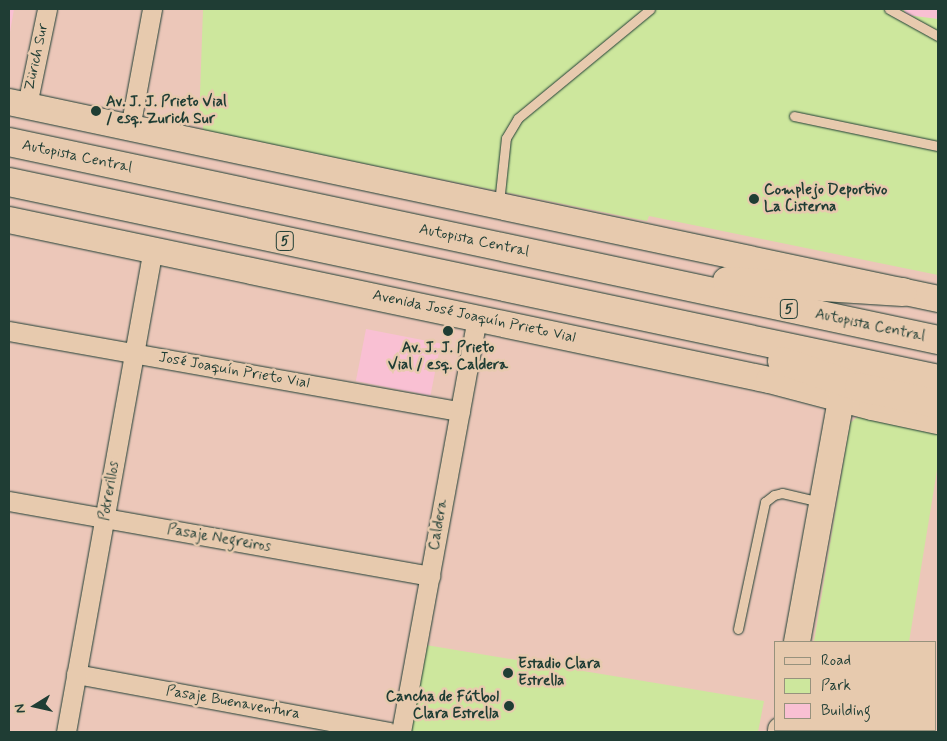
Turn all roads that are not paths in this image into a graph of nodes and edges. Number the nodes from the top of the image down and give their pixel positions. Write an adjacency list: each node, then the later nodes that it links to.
1 (47, 9): 6 (street, Zürich Sur)
2 (152, 9): 8 (street)
3 (650, 9): 12 (lane)
4 (889, 9): 5 (lane)
5 (938, 36)
6 (18, 104): 8 (main road)
7 (794, 116): 10 (lane)
8 (130, 128): 12 (main road)
9 (9, 142): 15 (highway, Autopista Central / 5)
10 (938, 146)
11 (9, 182): 19 (highway, 5)
12 (499, 206): 16 (main road)
13 (9, 220): 14 (main road, Avenida José Joaquín Prieto Vial)
14 (153, 250): 18 (main road, Avenida José Joaquín Prieto Vial); 22 (street, Potrerillos)
15 (639, 277): 16 (highway); 21 (highway, Autopista Central / 5)
16 (903, 292): 17 (main road)
17 (938, 298)
18 (477, 318): 24 (main road, Avenida José Joaquín Prieto Vial); 26 (street, Caldera)
19 (707, 330): 23 (highway, 5); 25 (highway)
20 (9, 331): 22 (street, José Joaquín Prieto Vial)
21 (938, 340)
22 (134, 354): 26 (street, José Joaquín Prieto Vial); 30 (street, Potrerillos)
23 (938, 379)
24 (841, 399): 27 (main road, Avenida José Joaquín Prieto Vial); 29 (main road)
25 (938, 404)
26 (460, 412): 31 (street, Caldera)
27 (938, 421)
28 (9, 501): 30 (street, Pasaje Negreiros)
29 (822, 503): 32 (lane); 33 (main road)
30 (105, 518): 31 (street, Pasaje Negreiros); 34 (street, Potrerillos)
31 (430, 576): 37 (street, Caldera)
32 (738, 629)
33 (797, 641)
34 (76, 674): 35 (street, Potrerillos); 36 (street, Pasaje Buenaventura)
35 (66, 732)
36 (390, 732)
37 (401, 732)

